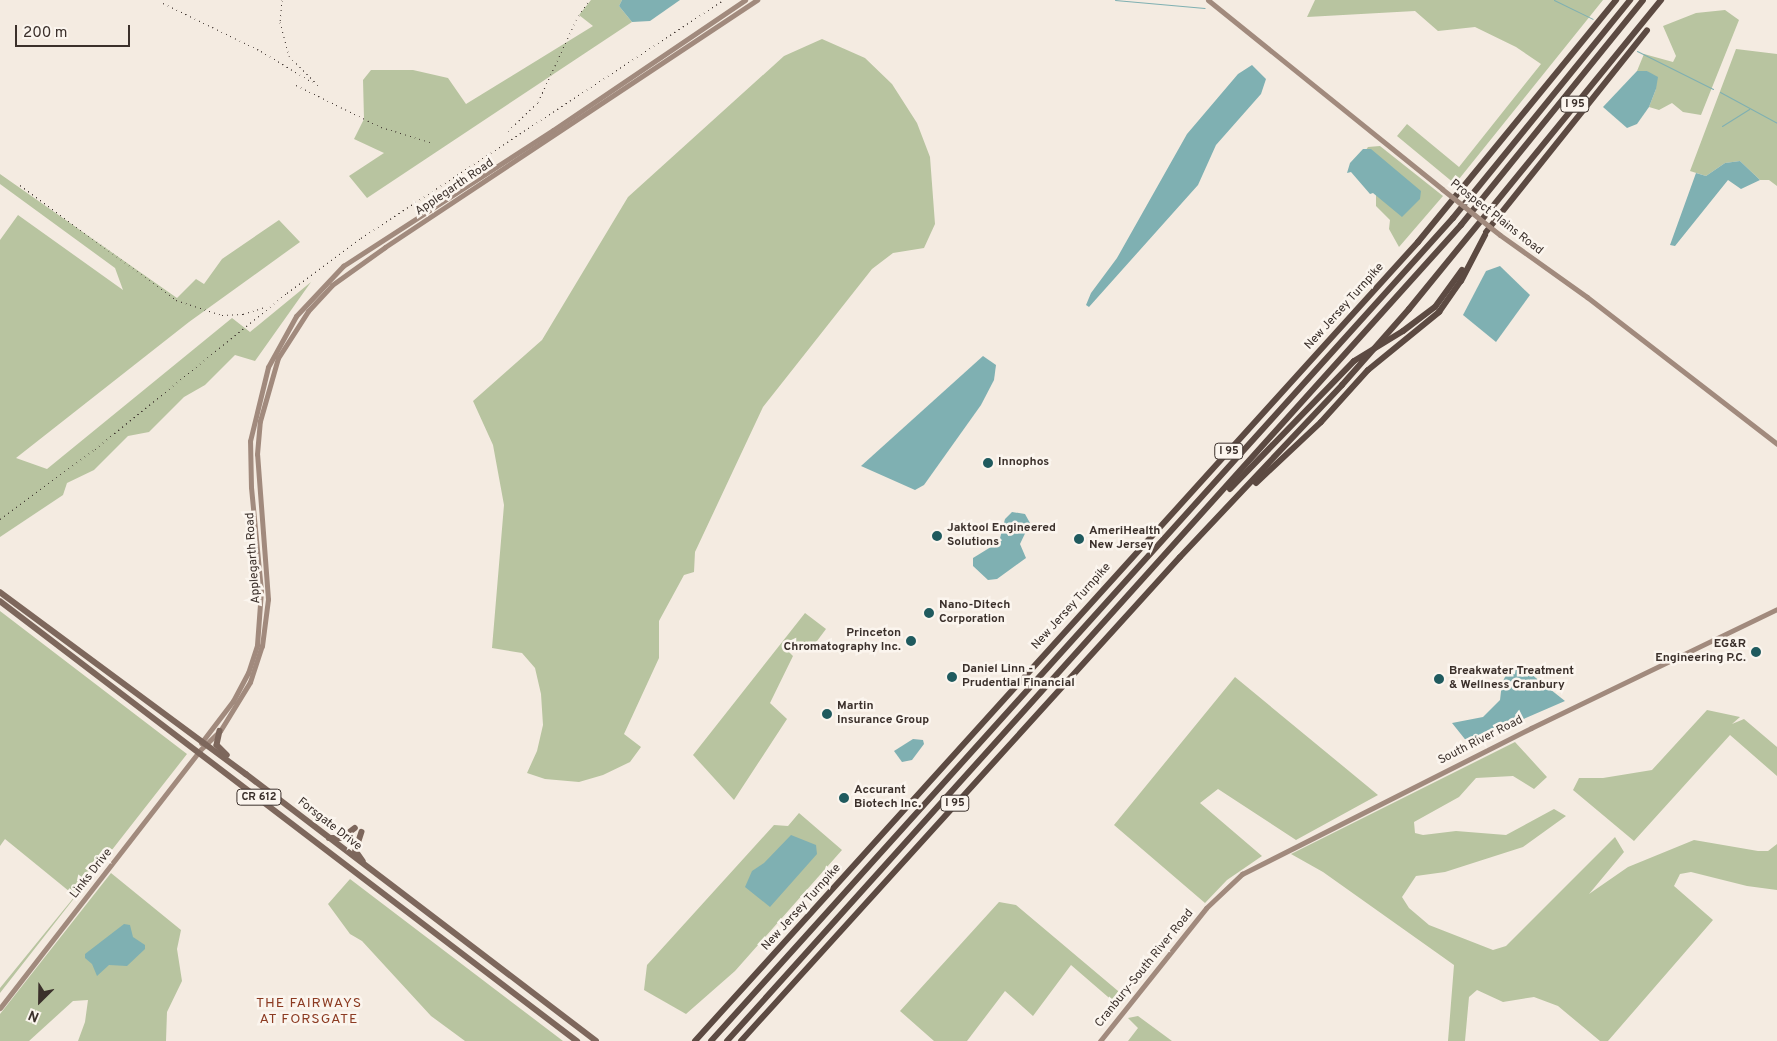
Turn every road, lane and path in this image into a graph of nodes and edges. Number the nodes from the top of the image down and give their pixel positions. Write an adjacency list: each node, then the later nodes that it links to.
1 (745, 0): 17 (main road, Applegarth Road)
2 (758, 0): 16 (main road, Applegarth Road)
3 (1208, 0): 10 (main road, Prospect Plains Road, bridge)
4 (1616, 0): 28 (highway, New Jersey Turnpike / I 95)
5 (1630, 0): 29 (highway, New Jersey Turnpike / I 95)
6 (1643, 0): 12 (highway, I 95)
7 (1661, 0): 11 (highway, I 95)
8 (1647, 30): 9 (highway)
9 (1484, 235): 11 (highway); 12 (highway, bridge)
10 (1777, 444)
11 (1220, 516): 31 (highway, I 95)
12 (1164, 556): 30 (highway, I 95)
13 (0, 592): 17 (main road, Forsgate Drive / CR 612)
14 (0, 601): 18 (main road, Forsgate Drive / CR 612)
15 (1777, 609): 24 (main road, South River Road)
16 (220, 731): 17 (main road, Applegarth Road); 19 (main road)
17 (204, 744): 18 (main road, Applegarth Road); 19 (main road, Forsgate Drive / CR 612)
18 (199, 751): 25 (main road, Links Drive); 26 (main road, Forsgate Drive / CR 612)
19 (246, 774): 22 (main road, Forsgate Drive / CR 612)
20 (356, 828): 22 (main road)
21 (362, 832): 23 (main road)
22 (329, 838): 23 (main road, Forsgate Drive / CR 612)
23 (372, 870): 27 (main road, Forsgate Drive / CR 612)
24 (1206, 908): 32 (main road, Cranbury-South River Road)
25 (0, 1008)
26 (578, 1041)
27 (596, 1041)
28 (695, 1041)
29 (711, 1041)
30 (727, 1041)
31 (741, 1041)
32 (1100, 1041)

